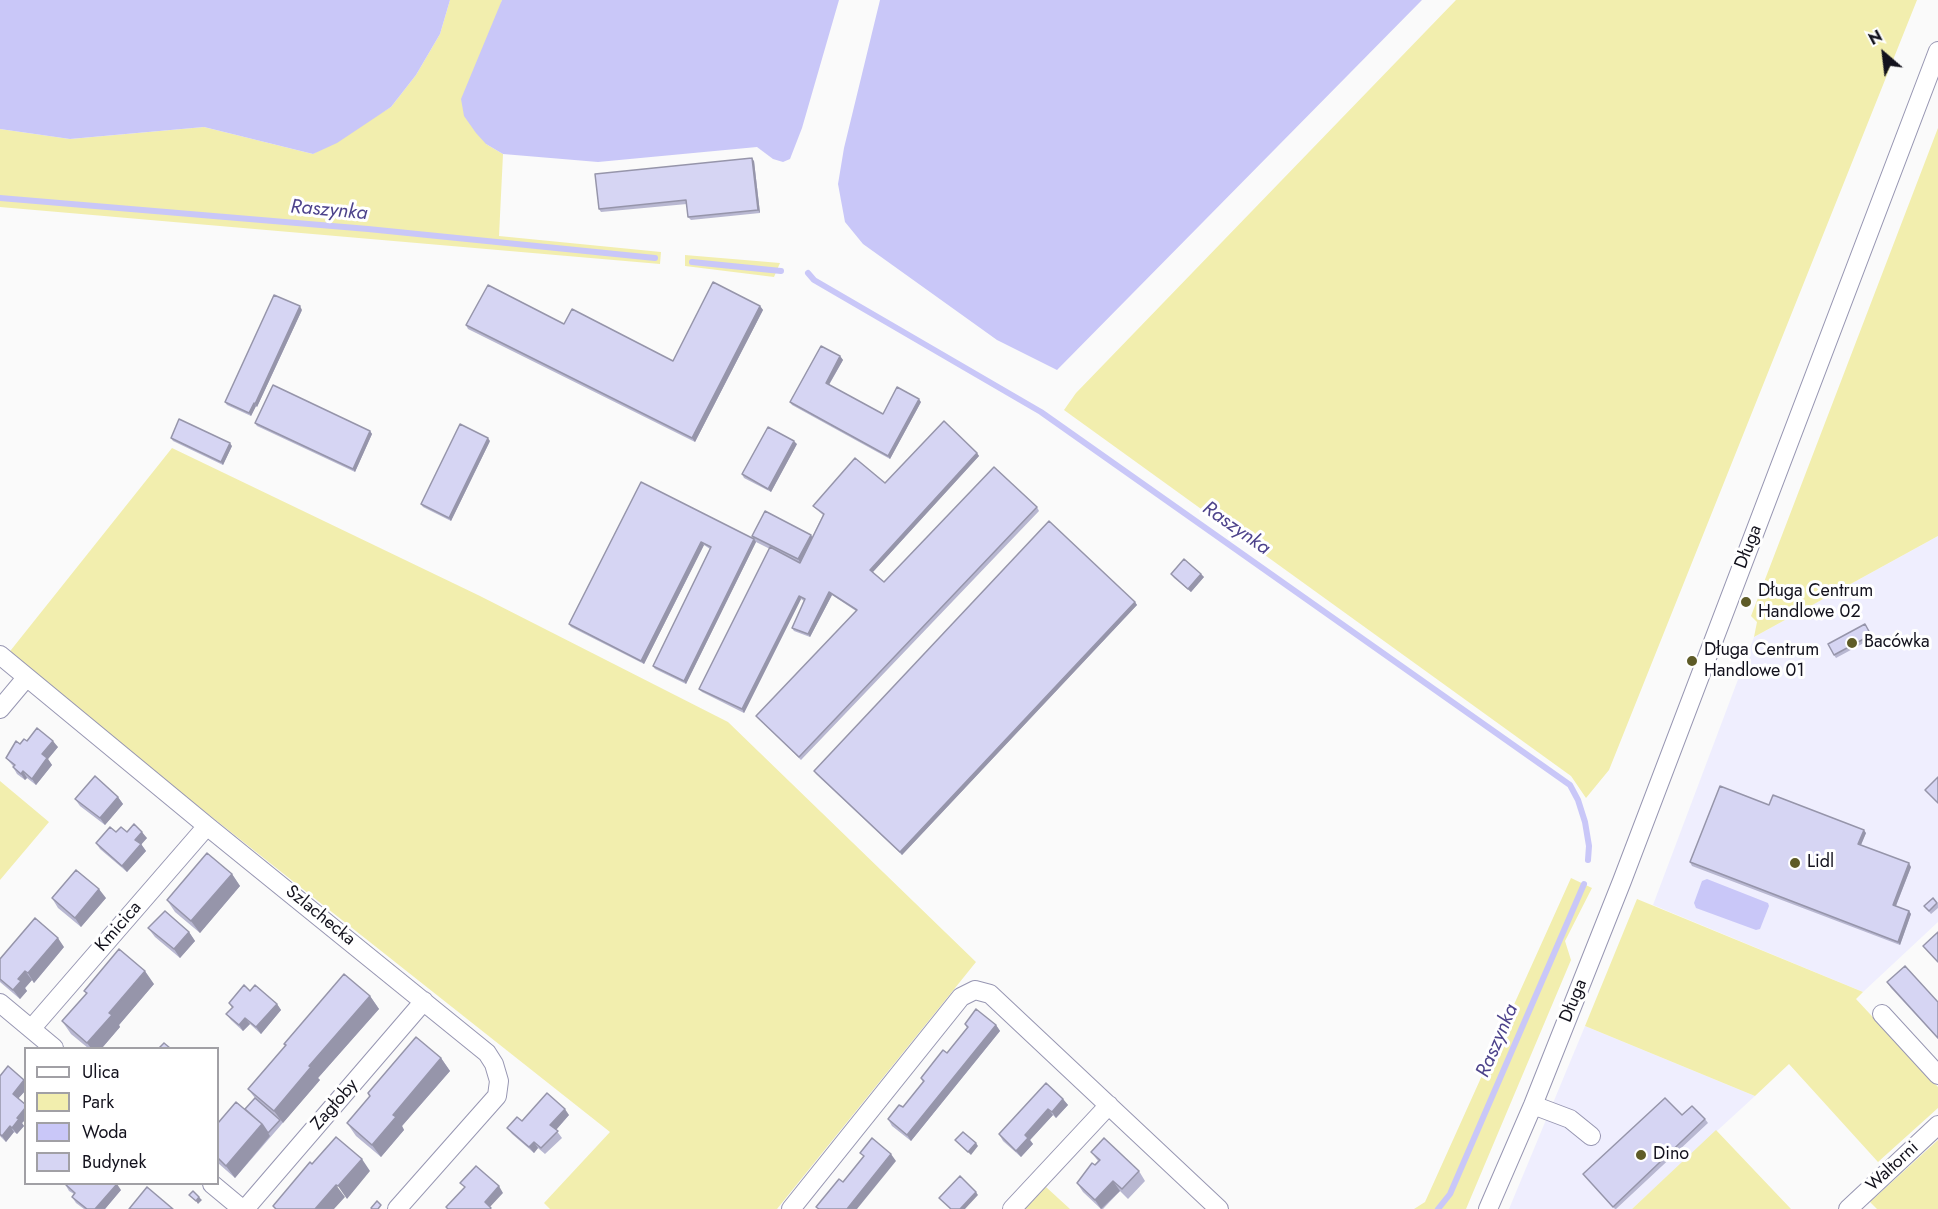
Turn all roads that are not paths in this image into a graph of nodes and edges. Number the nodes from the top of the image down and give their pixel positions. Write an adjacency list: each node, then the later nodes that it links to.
1 (1938, 51): 13 (street, Długa)
2 (0, 655): 3 (street, Szlachecka)
3 (26, 678): 4 (street); 5 (street, Szlachecka)
4 (0, 709)
5 (207, 826): 6 (street, Szlachecka); 9 (street, Kmicica)
6 (424, 1001): 17 (street, Zagłoby); 18 (street, Szlachecka)
7 (0, 1004): 9 (street)
8 (1882, 1014): 11 (street)
9 (31, 1029): 10 (street)
10 (53, 1047)
11 (1938, 1075)
12 (1109, 1105): 19 (street); 20 (street); 21 (street)
13 (1533, 1105): 15 (street); 22 (street, Długa)
14 (1938, 1125): 23 (street, Waltorni)
15 (1591, 1136)
16 (213, 1185): 17 (street)
17 (243, 1209)
18 (398, 1209)
19 (790, 1209)
20 (1012, 1209)
21 (1219, 1209)
22 (1488, 1209)
23 (1848, 1209)

